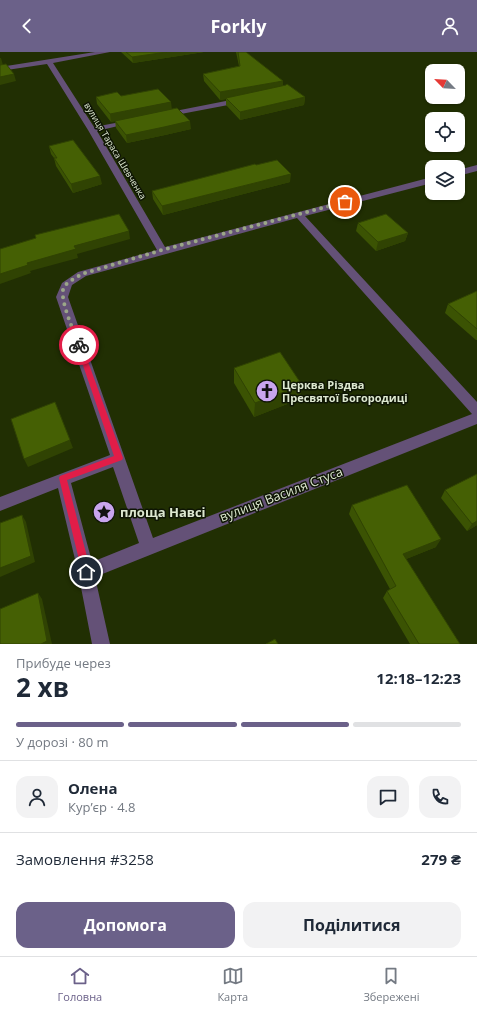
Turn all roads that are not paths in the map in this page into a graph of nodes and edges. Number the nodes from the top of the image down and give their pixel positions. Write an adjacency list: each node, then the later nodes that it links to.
1 (107, 52): 2 (street)
2 (49, 62): 3 (street); 7 (street, вулиця Тараса Шевченка)
3 (0, 69)
4 (251, 98): 5 (street)
5 (160, 116)
6 (137, 121): 7 (street)
7 (92, 130): 12 (street, вулиця Тараса Шевченка)
8 (477, 168): 9 (street)
9 (465, 171)
10 (425, 182): 11 (street)
11 (298, 214): 12 (street); 13 (street)
12 (162, 250): 15 (street)
13 (477, 411)
14 (477, 418): 18 (street, вулиця Василя Стуса)
15 (119, 458): 16 (street); 18 (street)
16 (63, 478): 17 (street); 19 (street)
17 (0, 504)
18 (148, 546): 19 (street, вулиця Василя Стуса)
19 (86, 572): 20 (street)
20 (101, 644)

